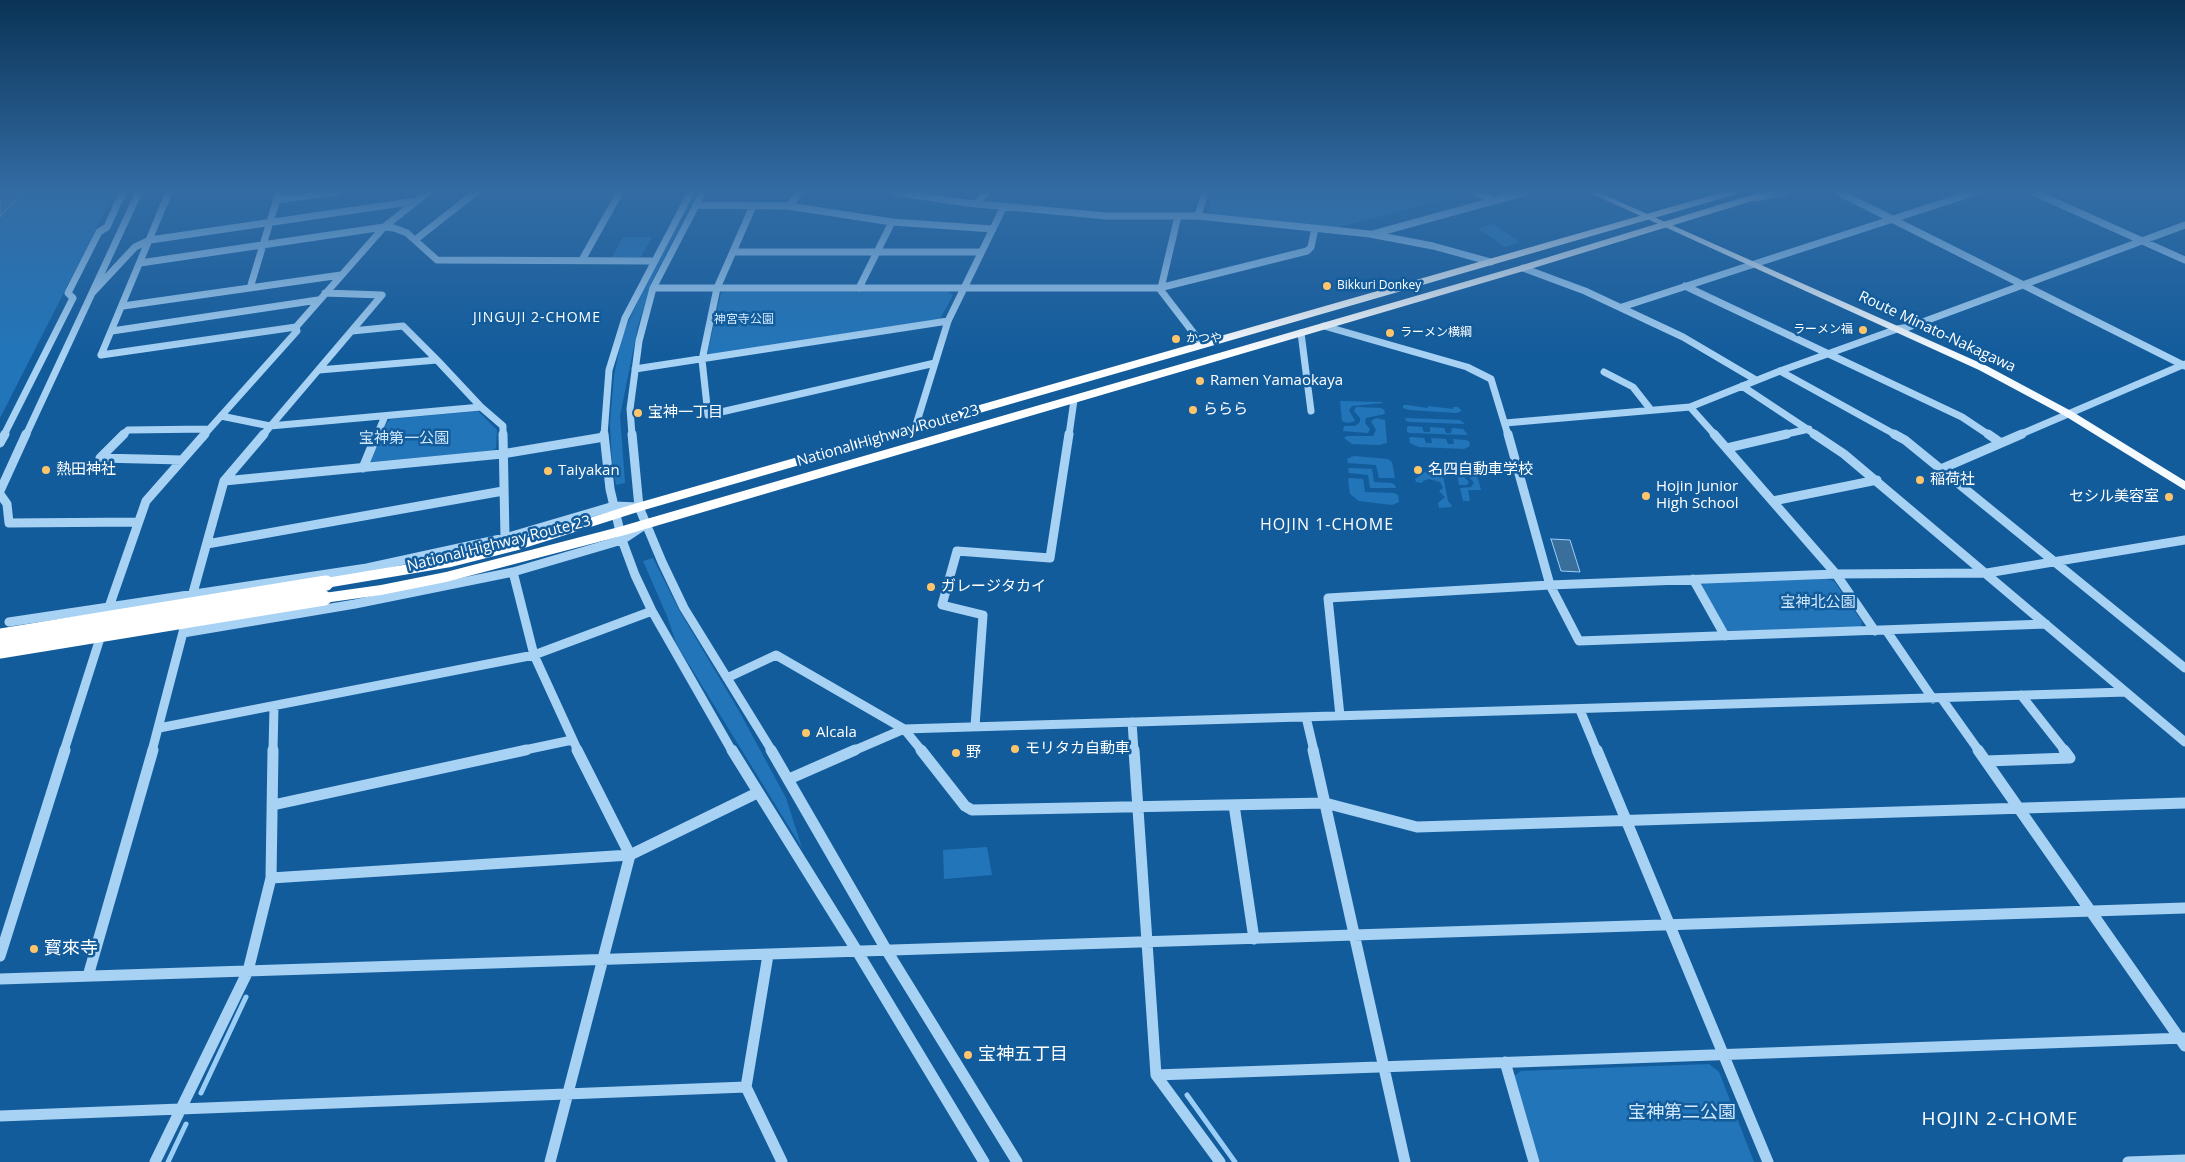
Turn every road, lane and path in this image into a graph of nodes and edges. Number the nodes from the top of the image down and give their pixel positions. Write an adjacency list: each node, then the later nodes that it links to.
1 (92, 246): 83 (street)
2 (113, 246): 44 (street)
3 (137, 246): 44 (street)
4 (147, 246): 32 (street)
5 (255, 246): 32 (street)
6 (263, 246): 38 (street)
7 (366, 246): 35 (street)
8 (422, 246): 28 (street)
9 (590, 246): 28 (street)
10 (662, 246): 30 (street)
11 (675, 246): 39 (street)
12 (736, 246): 25 (street)
13 (880, 246): 26 (street)
14 (984, 246): 27 (street)
15 (1170, 246): 43 (street)
16 (1311, 246): 43 (street)
17 (1434, 246): 31 (street)
18 (1544, 246): 31 (highway, National Highway Route 23)
19 (1595, 246): 34 (highway, National Highway Route 23)
20 (1713, 246): 33 (main road, Route Minato-Nakagawa)
21 (1807, 246): 33 (street)
22 (1946, 246): 36 (street)
23 (2128, 246): 36 (street)
24 (2154, 246): 29 (street)
25 (733, 252): 26 (street); 40 (street)
26 (877, 252): 27 (street); 41 (street)
27 (981, 252): 42 (street)
28 (582, 260): 30 (street)
29 (2185, 260)
30 (654, 261): 81 (street)
31 (1491, 262): 56 (highway, National Highway Route 23)
32 (140, 263): 47 (street)
33 (1752, 264): 37 (street); 52 (main road, Route Minato-Nakagawa)
34 (1523, 268): 48 (street); 50 (highway, National Highway Route 23)
35 (340, 275): 38 (street); 45 (street)
36 (2023, 285): 52 (street); 61 (street)
37 (1686, 286): 48 (street); 57 (street)
38 (250, 288): 47 (street)
39 (653, 288): 40 (street); 62 (street)
40 (717, 288): 41 (street); 59 (street)
41 (859, 288): 42 (street)
42 (964, 288): 43 (street); 49 (street)
43 (1160, 288): 56 (street)
44 (93, 292): 93 (street)
45 (325, 293): 46 (street); 54 (street)
46 (318, 300): 51 (street); 53 (street)
47 (123, 306): 53 (street)
48 (1622, 308): 66 (street)
49 (948, 321): 59 (street); 60 (street)
50 (1324, 326): 55 (highway, National Highway Route 23); 76 (street)
51 (296, 327): 53 (street); 74 (street)
52 (1897, 329): 57 (street); 73 (main road, Route Minato-Nakagawa)
53 (112, 331)
54 (352, 331): 58 (street); 63 (street)
55 (1301, 333): 68 (highway, National Highway Route 23); 72 (street)
56 (1202, 344): 78 (highway, National Highway Route 23)
57 (1829, 354): 64 (street); 82 (street)
58 (437, 360): 63 (street); 70 (street)
59 (702, 360): 60 (street); 62 (street)
60 (935, 363): 78 (street)
61 (2185, 365): 73 (street)
62 (635, 369): 95 (street)
63 (319, 370): 77 (street)
64 (1780, 371): 66 (street); 88 (street)
65 (1604, 372): 71 (street)
66 (1756, 380): 67 (street)
67 (1742, 386): 69 (street); 79 (street)
68 (1074, 400): 98 (highway, National Highway Route 23); 132 (street)
69 (1690, 406): 71 (street); 84 (street)
70 (481, 407): 75 (street); 85 (street)
71 (1651, 410): 76 (street)
72 (1311, 411)
73 (2069, 414): 82 (street); 91 (main road, Route Minato-Nakagawa)
74 (221, 416): 77 (street); 80 (street)
75 (385, 416): 77 (street); 87 (street)
76 (1505, 423): 108 (street)
77 (270, 426): 90 (street)
78 (915, 428): 95 (highway, National Highway Route 23)
79 (1809, 429): 84 (street); 89 (street)
80 (209, 430): 86 (street); 86 (street)
81 (604, 437): 85 (street); 96 (street)
82 (2001, 443): 88 (street)
83 (0, 444)
84 (1727, 448): 94 (street)
85 (502, 454): 87 (street); 92 (street)
86 (182, 460): 97 (street)
87 (363, 468): 90 (street)
88 (1941, 469): 103 (street)
89 (1877, 480): 94 (street); 105 (street)
90 (224, 482): 102 (street)
91 (2185, 486)
92 (503, 491): 100 (street); 102 (street)
93 (0, 493): 97 (street)
94 (1773, 501): 106 (street)
95 (639, 507): 96 (highway, National Highway Route 23); 98 (street)
96 (615, 510): 99 (street); 100 (street); 109 (highway, National Highway Route 23)
97 (138, 522): 111 (street)
98 (646, 525): 99 (highway, National Highway Route 23); 123 (street)
99 (621, 536): 104 (street); 109 (highway, National Highway Route 23); 112 (street)
100 (505, 538): 110 (street)
101 (2185, 540): 103 (street)
102 (207, 544): 110 (street)
103 (2056, 563): 105 (street); 122 (street)
104 (513, 572): 117 (street); 121 (street)
105 (1987, 573): 106 (street); 114 (street)
106 (1836, 574): 107 (street); 116 (street)
107 (1693, 579): 108 (street); 119 (street)
108 (1550, 585): 119 (street); 129 (street)
109 (325, 591): 118 (highway, National Highway Route 23, bridge); 120 (highway, National Highway Route 23, bridge)
110 (193, 595): 111 (street); 117 (street)
111 (110, 607): 113 (street); 158 (street)
112 (652, 611): 121 (street); 139 (street)
113 (9, 622)
114 (2046, 624): 115 (street); 124 (street)
115 (1886, 630): 116 (street); 126 (street)
116 (1874, 631): 119 (street)
117 (183, 633): 133 (street)
118 (0, 636)
119 (1725, 636)
120 (0, 651)
121 (534, 655): 127 (street); 135 (street)
122 (2185, 668)
123 (727, 678): 134 (street); 138 (street)
124 (2126, 692): 125 (street); 136 (street)
125 (2022, 695): 126 (street); 137 (street)
126 (1938, 699): 128 (street); 137 (street)
127 (274, 706): 133 (street); 142 (street)
128 (1580, 710): 129 (street); 146 (street)
129 (1340, 716): 130 (street)
130 (1306, 717): 131 (street); 140 (street)
131 (1132, 722): 132 (street); 144 (street)
132 (975, 726): 134 (street)
133 (159, 728): 161 (street)
134 (904, 728): 138 (street); 144 (street)
135 (572, 740): 142 (street); 147 (street)
136 (2185, 742)
137 (1986, 762): 145 (street)
138 (789, 779): 156 (street)
139 (756, 793): 147 (street); 155 (street)
140 (1325, 803): 143 (street); 146 (street); 152 (street)
141 (2185, 803): 145 (street)
142 (272, 805): 148 (street)
143 (1234, 805): 144 (street); 153 (street)
144 (1138, 807): 154 (street)
145 (2018, 808): 146 (street); 150 (street)
146 (1626, 821): 151 (street)
147 (630, 855): 148 (street); 159 (street)
148 (271, 878): 160 (street)
149 (2185, 908): 150 (street)
150 (2090, 911): 151 (street); 163 (street)
151 (1669, 924): 152 (street); 164 (street)
152 (1355, 936): 153 (street); 166 (street)
153 (1254, 939): 154 (street)
154 (1147, 942): 156 (street); 167 (street)
155 (858, 951): 156 (street); 157 (street); 176 (street)
156 (887, 951): 177 (street)
157 (768, 955): 159 (street); 168 (street)
158 (0, 956)
159 (603, 961): 160 (street); 169 (street)
160 (248, 971): 161 (street); 170 (street)
161 (88, 976): 162 (street)
162 (2, 982)
163 (2183, 1040): 164 (street)
164 (1723, 1054): 165 (street); 181 (street)
165 (1505, 1062): 166 (street); 180 (street)
166 (1384, 1067): 167 (street); 179 (street)
167 (1156, 1075): 178 (street)
168 (746, 1087): 169 (street); 175 (street)
169 (568, 1093): 170 (street); 174 (street)
170 (181, 1109): 171 (street); 173 (street)
171 (0, 1116)
172 (2185, 1160): 182 (street)
173 (155, 1162)
174 (550, 1162)
175 (782, 1162)
176 (984, 1162)
177 (1017, 1162)
178 (1220, 1162)
179 (1405, 1162)
180 (1534, 1162)
181 (1768, 1162)
182 (2128, 1162)

